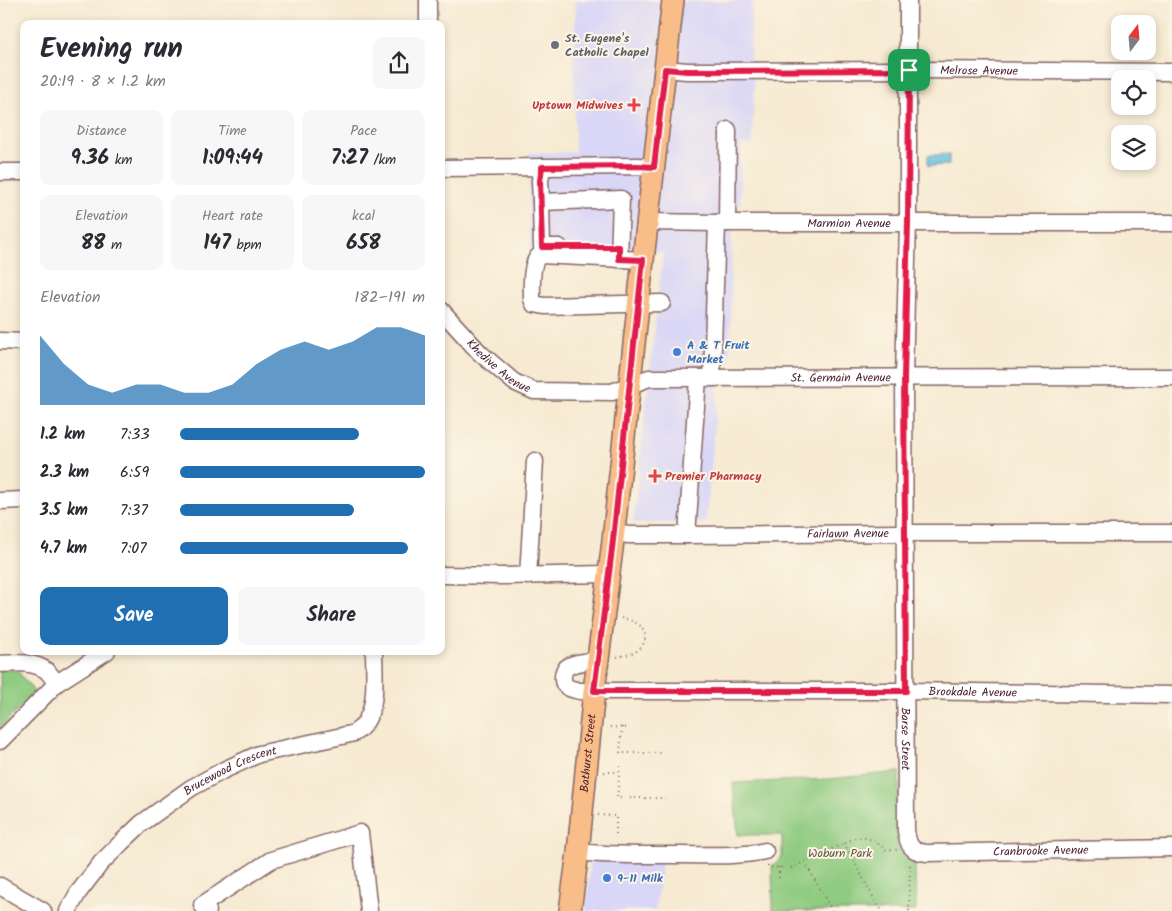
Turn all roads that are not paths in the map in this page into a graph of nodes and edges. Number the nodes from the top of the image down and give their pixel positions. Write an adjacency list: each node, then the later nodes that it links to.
1 (428, 0): 4 (street)
2 (673, 0): 5 (main road, Bathurst Street)
3 (908, 0): 6 (street, Barse Street)
4 (428, 20)
5 (665, 69): 6 (street, Melrose Avenue); 10 (main road, Bathurst Street)
6 (909, 70): 7 (street, Melrose Avenue); 16 (street, Barse Street)
7 (1172, 72)
8 (728, 130): 17 (street)
9 (542, 167): 10 (street); 11 (street); 14 (street)
10 (654, 167): 15 (main road, Bathurst Street)
11 (445, 168)
12 (0, 172): 13 (street)
13 (20, 172)
14 (541, 202): 19 (street); 19 (street)
15 (647, 222): 17 (street, Marmion Avenue); 20 (main road, Bathurst Street)
16 (908, 222): 17 (street, Marmion Avenue); 18 (street, Marmion Avenue); 26 (street, Barse Street)
17 (722, 223): 28 (street)
18 (1172, 223)
19 (619, 253): 20 (street); 21 (street)
20 (643, 260): 21 (main road, Bathurst Street)
21 (639, 303): 22 (street); 29 (main road, Bathurst Street)
22 (662, 303)
23 (445, 314): 29 (street, Khedive Avenue)
24 (0, 341): 25 (street)
25 (20, 342)
26 (904, 377): 27 (street, St. Germain Avenue); 28 (street, St. Germain Avenue); 34 (street, Barse Street)
27 (1172, 377)
28 (705, 378): 29 (street, St. Germain Avenue); 36 (street)
29 (630, 385): 33 (main road, Bathurst Street)
30 (535, 461): 39 (street)
31 (0, 500): 32 (street)
32 (20, 500)
33 (613, 533): 36 (street, Fairlawn Avenue); 37 (main road, Bathurst Street)
34 (904, 533): 35 (street, Fairlawn Avenue); 36 (street, Fairlawn Avenue); 46 (street, Barse Street)
35 (1172, 533)
36 (687, 535)
37 (608, 574): 39 (street); 42 (main road, Bathurst Street)
38 (445, 575): 39 (street)
39 (528, 576)
40 (101, 655): 44 (street)
41 (374, 655): 55 (street, Brucewood Crescent)
42 (608, 657): 45 (main road, Bathurst Street); 45 (street, Brookdale Avenue)
43 (0, 664): 44 (street)
44 (57, 683): 48 (street)
45 (594, 691): 46 (street, Brookdale Avenue); 51 (main road, Bathurst Street)
46 (906, 691): 47 (street, Brookdale Avenue); 52 (street, Barse Street)
47 (1172, 695)
48 (0, 741)
49 (1172, 848): 52 (street, Cranbrooke Avenue)
50 (765, 851): 51 (street)
51 (578, 852): 58 (main road, Bathurst Street)
52 (910, 855)
53 (0, 886): 54 (street)
54 (43, 911)
55 (68, 911)
56 (208, 911): 57 (street)
57 (369, 911)
58 (570, 911)

